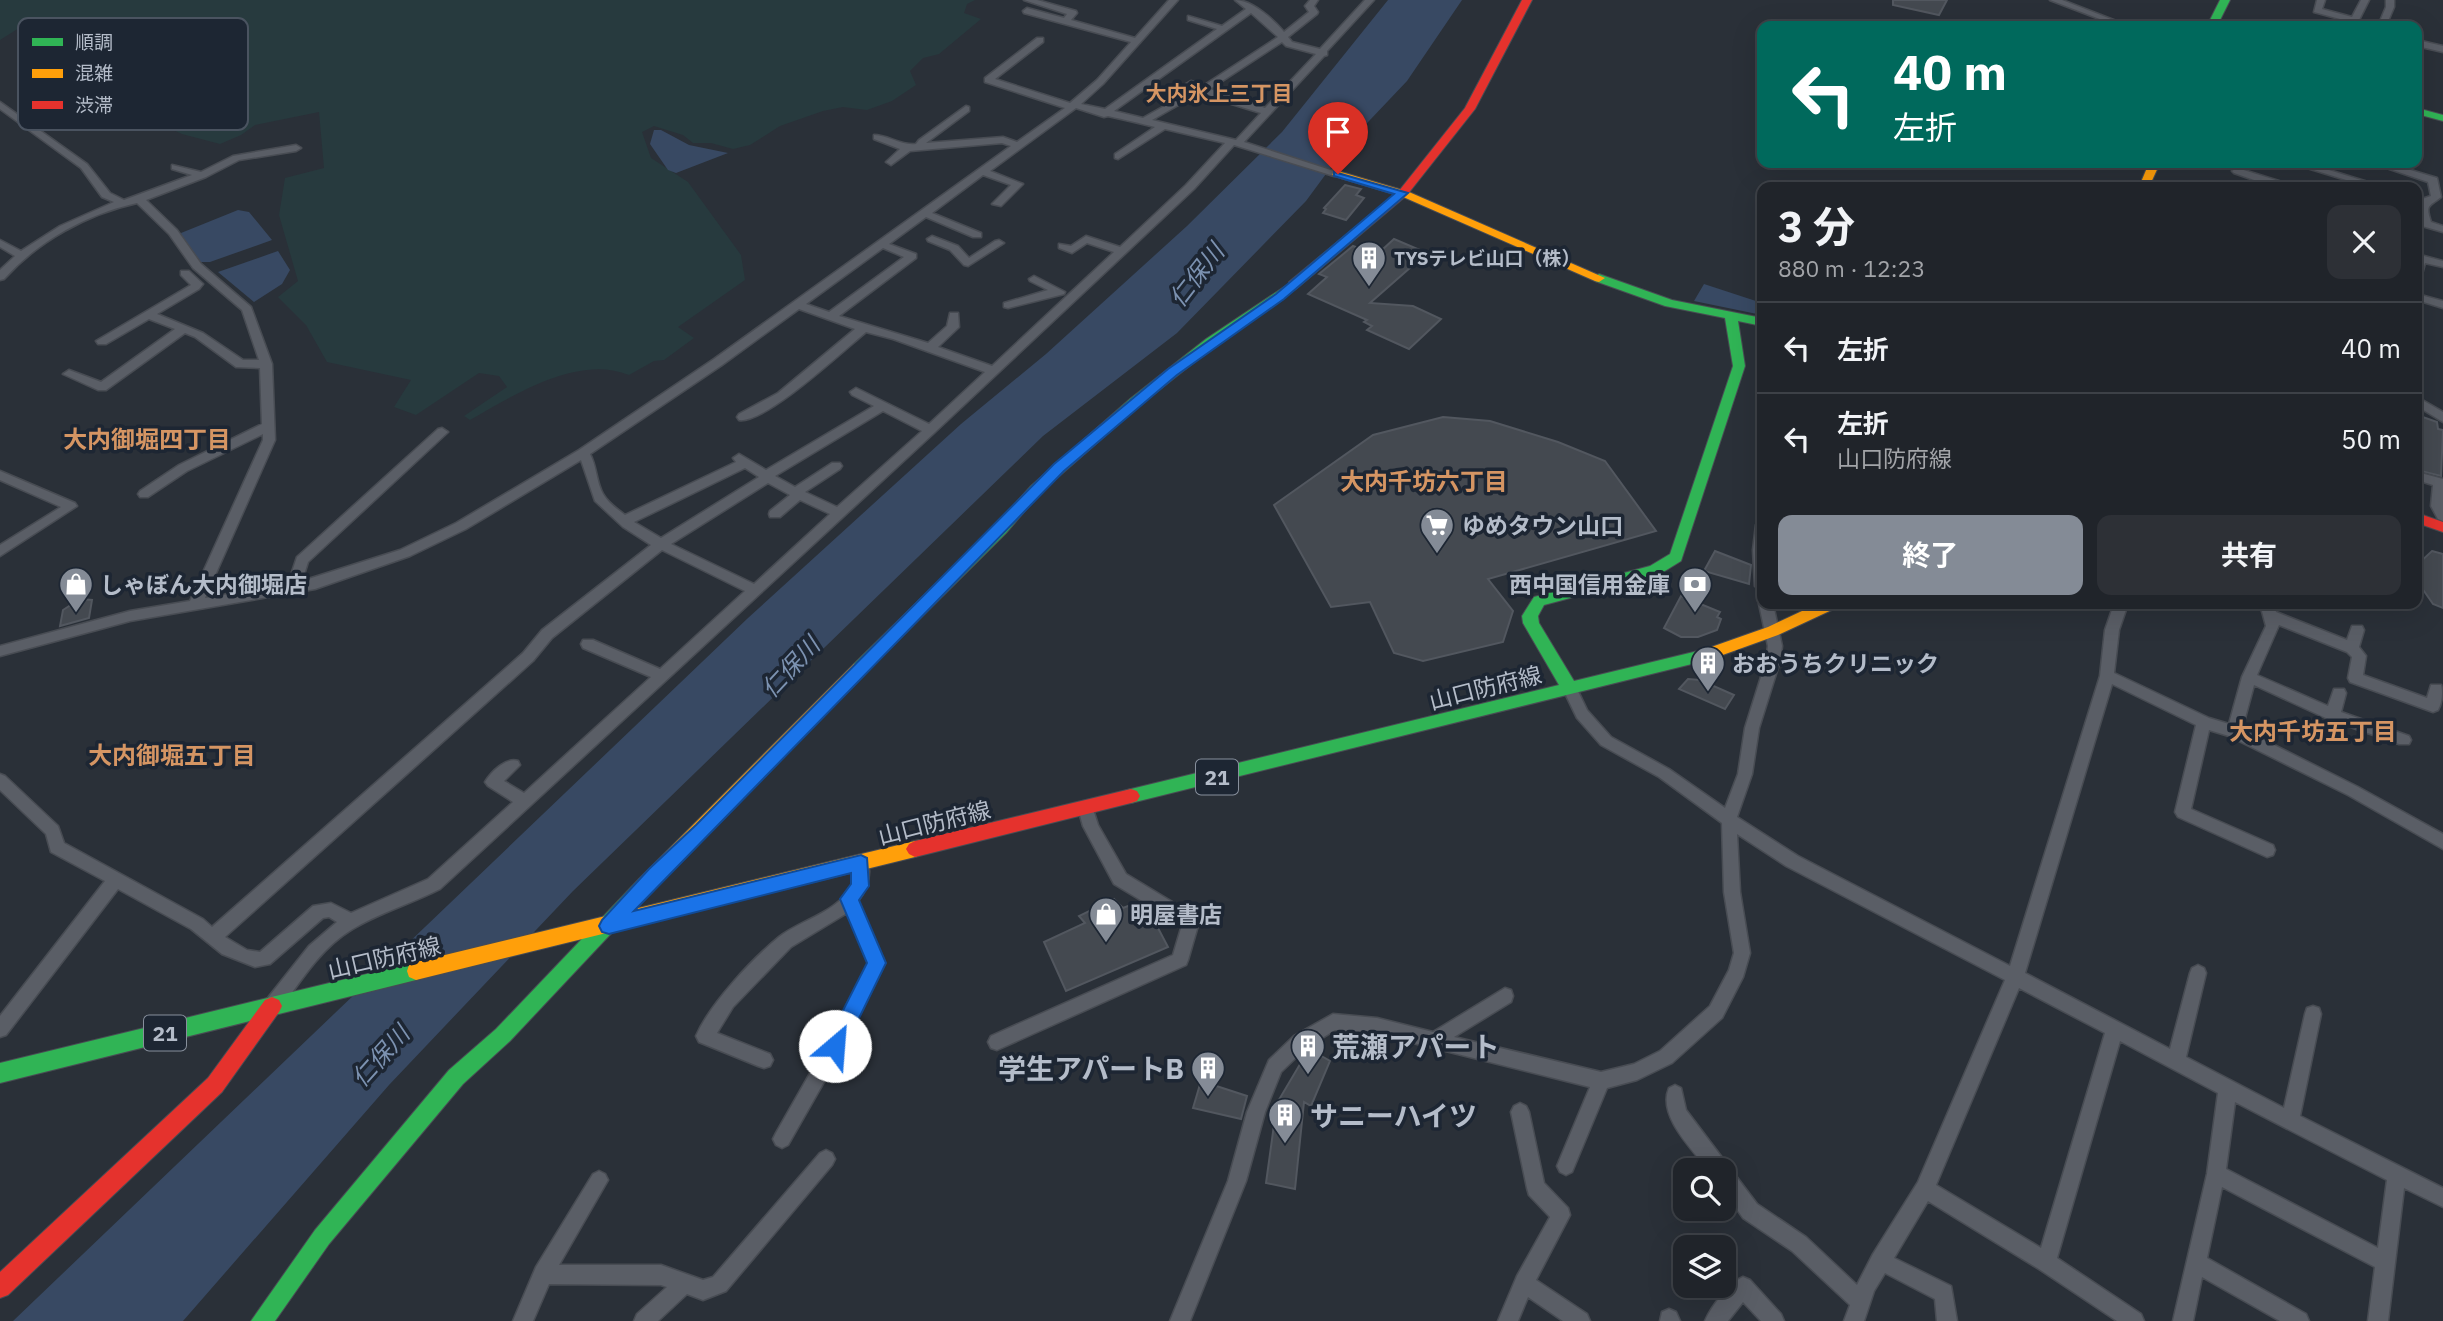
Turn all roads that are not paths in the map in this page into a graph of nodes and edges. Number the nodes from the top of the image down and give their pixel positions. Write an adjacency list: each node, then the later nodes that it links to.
1 (1174, 0): 22 (street)
2 (1239, 0): 14 (street)
3 (1257, 0): 14 (street)
4 (1314, 0): 20 (street)
5 (1370, 0): 25 (street)
6 (1527, 0): 59 (street)
7 (2054, 0): 16 (street)
8 (2225, 0): 17 (street)
9 (2321, 0): 10 (street)
10 (2365, 0)
11 (2372, 0): 12 (street)
12 (2390, 1): 18 (street)
13 (1028, 5): 22 (street)
14 (1250, 7): 19 (street); 20 (street)
15 (1191, 18): 19 (street)
16 (2111, 21)
17 (2214, 21)
18 (2384, 21)
19 (1224, 29): 34 (street)
20 (1286, 37): 25 (street); 27 (street)
21 (1040, 40): 30 (street)
22 (1136, 41): 30 (street)
23 (2422, 44): 24 (street)
24 (2443, 48)
25 (1324, 53): 32 (street)
26 (1191, 84): 27 (street)
27 (1204, 89): 32 (street)
28 (1184, 98): 37 (street)
29 (0, 105): 35 (street)
30 (1073, 106): 34 (street); 42 (street)
31 (966, 109): 43 (street)
32 (1268, 112): 41 (street)
33 (2422, 112): 36 (street)
34 (1104, 114): 37 (street)
35 (18, 118)
36 (2443, 118)
37 (1141, 123): 38 (street)
38 (1161, 127): 41 (street); 46 (street)
39 (34, 130): 62 (street)
40 (877, 137): 45 (street)
41 (1237, 143): 53 (street); 74 (street)
42 (1019, 146): 43 (street); 52 (street)
43 (920, 147): 45 (street)
44 (296, 148): 54 (street)
45 (907, 148): 47 (street)
46 (1118, 156)
47 (891, 162)
48 (175, 167): 54 (street)
49 (2313, 168): 58 (street)
50 (2393, 168): 61 (street)
51 (2237, 171): 57 (street)
52 (983, 172): 63 (street); 64 (street)
53 (1338, 174): 59 (street)
54 (202, 175): 60 (street)
55 (2432, 177): 56 (street)
56 (2443, 180)
57 (2259, 182)
58 (2362, 182)
59 (1403, 193): 89 (street); 154 (street)
60 (139, 199): 62 (street); 95 (street)
61 (2430, 199): 67 (street)
62 (121, 202): 75 (street)
63 (997, 204)
64 (927, 214): 65 (street); 66 (street)
65 (953, 224): 68 (street); 69 (street)
66 (907, 228): 69 (street); 72 (street)
67 (2443, 229)
68 (977, 235)
69 (932, 239): 71 (street)
70 (0, 243): 75 (street)
71 (999, 243)
72 (883, 245): 83 (street); 88 (street)
73 (1063, 246): 74 (street)
74 (1121, 251): 81 (street)
75 (21, 255): 79 (street)
76 (2422, 260): 77 (street)
77 (2443, 264)
78 (185, 273): 86 (street)
79 (0, 277)
80 (1034, 279): 81 (street)
81 (1065, 293): 84 (street); 96 (street)
82 (2422, 299): 85 (street)
83 (797, 304): 88 (street); 106 (street)
84 (1008, 305)
85 (2443, 305)
86 (150, 310): 92 (street); 93 (street)
87 (954, 314): 94 (street)
88 (830, 317): 91 (street)
89 (1731, 318): 90 (street); 136 (street)
90 (1757, 321)
91 (865, 327): 94 (street); 101 (street)
92 (182, 330): 95 (street); 97 (street)
93 (102, 341)
94 (929, 349): 96 (street)
95 (266, 364): 103 (street)
96 (992, 370): 104 (street)
97 (69, 374)
98 (856, 392): 100 (street)
99 (2422, 404): 102 (street)
100 (883, 406): 104 (street); 109 (street)
101 (743, 417)
102 (2443, 418)
103 (269, 426): 112 (street); 123 (street)
104 (930, 430): 113 (street)
105 (442, 432): 121 (street)
106 (583, 453): 117 (street); 121 (street)
107 (836, 466): 111 (street)
108 (0, 475): 120 (street)
109 (766, 477): 111 (street); 117 (street); 119 (street)
110 (2422, 478): 115 (street)
111 (798, 493): 113 (street); 114 (street)
112 (144, 494)
113 (838, 513): 122 (street)
114 (775, 514)
115 (2443, 516)
116 (2422, 520): 118 (street)
117 (624, 521): 119 (street)
118 (2443, 527)
119 (661, 544): 122 (street); 155 (street)
120 (0, 551)
121 (293, 587): 123 (street)
122 (753, 589): 133 (street)
123 (195, 605): 132 (street)
124 (1767, 609): 129 (street)
125 (1820, 609): 129 (street, 山口防府線 / 21)
126 (2119, 609): 134 (street)
127 (2269, 610): 131 (street); 135 (street)
128 (2357, 630): 131 (street)
129 (1773, 631): 136 (street, 山口防府線 / 21); 147 (street)
130 (588, 644): 133 (street)
131 (2351, 648): 137 (street)
132 (0, 651)
133 (660, 675): 145 (street)
134 (2108, 676): 140 (street); 157 (street)
135 (2249, 677): 139 (street); 141 (street)
136 (1570, 689): 146 (street, 山口防府線 / 21); 147 (street)
137 (2436, 689)
138 (2339, 693): 139 (street)
139 (2333, 715): 142 (street)
140 (2204, 722): 141 (street); 149 (street)
141 (2234, 732): 148 (street)
142 (2404, 740)
143 (513, 765): 145 (street)
144 (0, 780): 151 (street)
145 (525, 801): 153 (street)
146 (1086, 808): 150 (street, 山口防府線 / 21); 164 (street)
147 (1729, 817): 157 (street); 168 (street)
148 (2443, 842)
149 (2267, 849)
150 (861, 863): 152 (street); 154 (street, 山口防府線 / 21)
151 (115, 881): 155 (street); 161 (street)
152 (849, 899): 165 (street); 173 (street)
153 (347, 924): 155 (street); 159 (street)
154 (602, 927): 159 (street, 山口防府線 / 21); 192 (street)
155 (212, 938)
156 (2198, 973): 166 (street)
157 (2016, 975): 162 (street); 180 (street)
158 (1505, 996): 163 (street)
159 (272, 1006): 167 (street, 山口防府線 / 21); 190 (street)
160 (2314, 1014): 172 (street)
161 (0, 1029)
162 (2114, 1031): 166 (street); 184 (street)
163 (1437, 1041): 168 (street); 195 (street)
164 (997, 1042)
165 (764, 1060)
166 (2176, 1062): 169 (street)
167 (0, 1073)
168 (1601, 1081): 176 (street)
169 (2228, 1088): 172 (street); 177 (street)
170 (1675, 1094): 174 (street)
171 (1520, 1112): 189 (street)
172 (2290, 1119): 178 (street)
173 (782, 1139)
174 (1710, 1158)
175 (826, 1159): 188 (street)
176 (1566, 1166)
177 (2216, 1174): 185 (street); 186 (street)
178 (2397, 1175): 182 (street); 186 (street)
179 (599, 1180): 187 (street)
180 (1925, 1189): 183 (street); 184 (street)
181 (1736, 1192): 191 (street)
182 (2443, 1198)
183 (1880, 1261): 191 (street); 201 (street)
184 (2046, 1262): 202 (street)
185 (2196, 1263): 203 (street); 204 (street)
186 (2387, 1263): 205 (street)
187 (543, 1274): 188 (street); 193 (street)
188 (685, 1283): 194 (street)
189 (1524, 1283): 196 (street); 197 (street)
190 (0, 1287)
191 (1860, 1302): 200 (street)
192 (262, 1321)
193 (523, 1321)
194 (644, 1321)
195 (1181, 1321)
196 (1508, 1321)
197 (1580, 1321)
198 (1715, 1321): 199 (street)
199 (1774, 1321)
200 (1854, 1321)
201 (1947, 1321)
202 (2134, 1321)
203 (2183, 1321)
204 (2299, 1321)
205 (2378, 1321)

